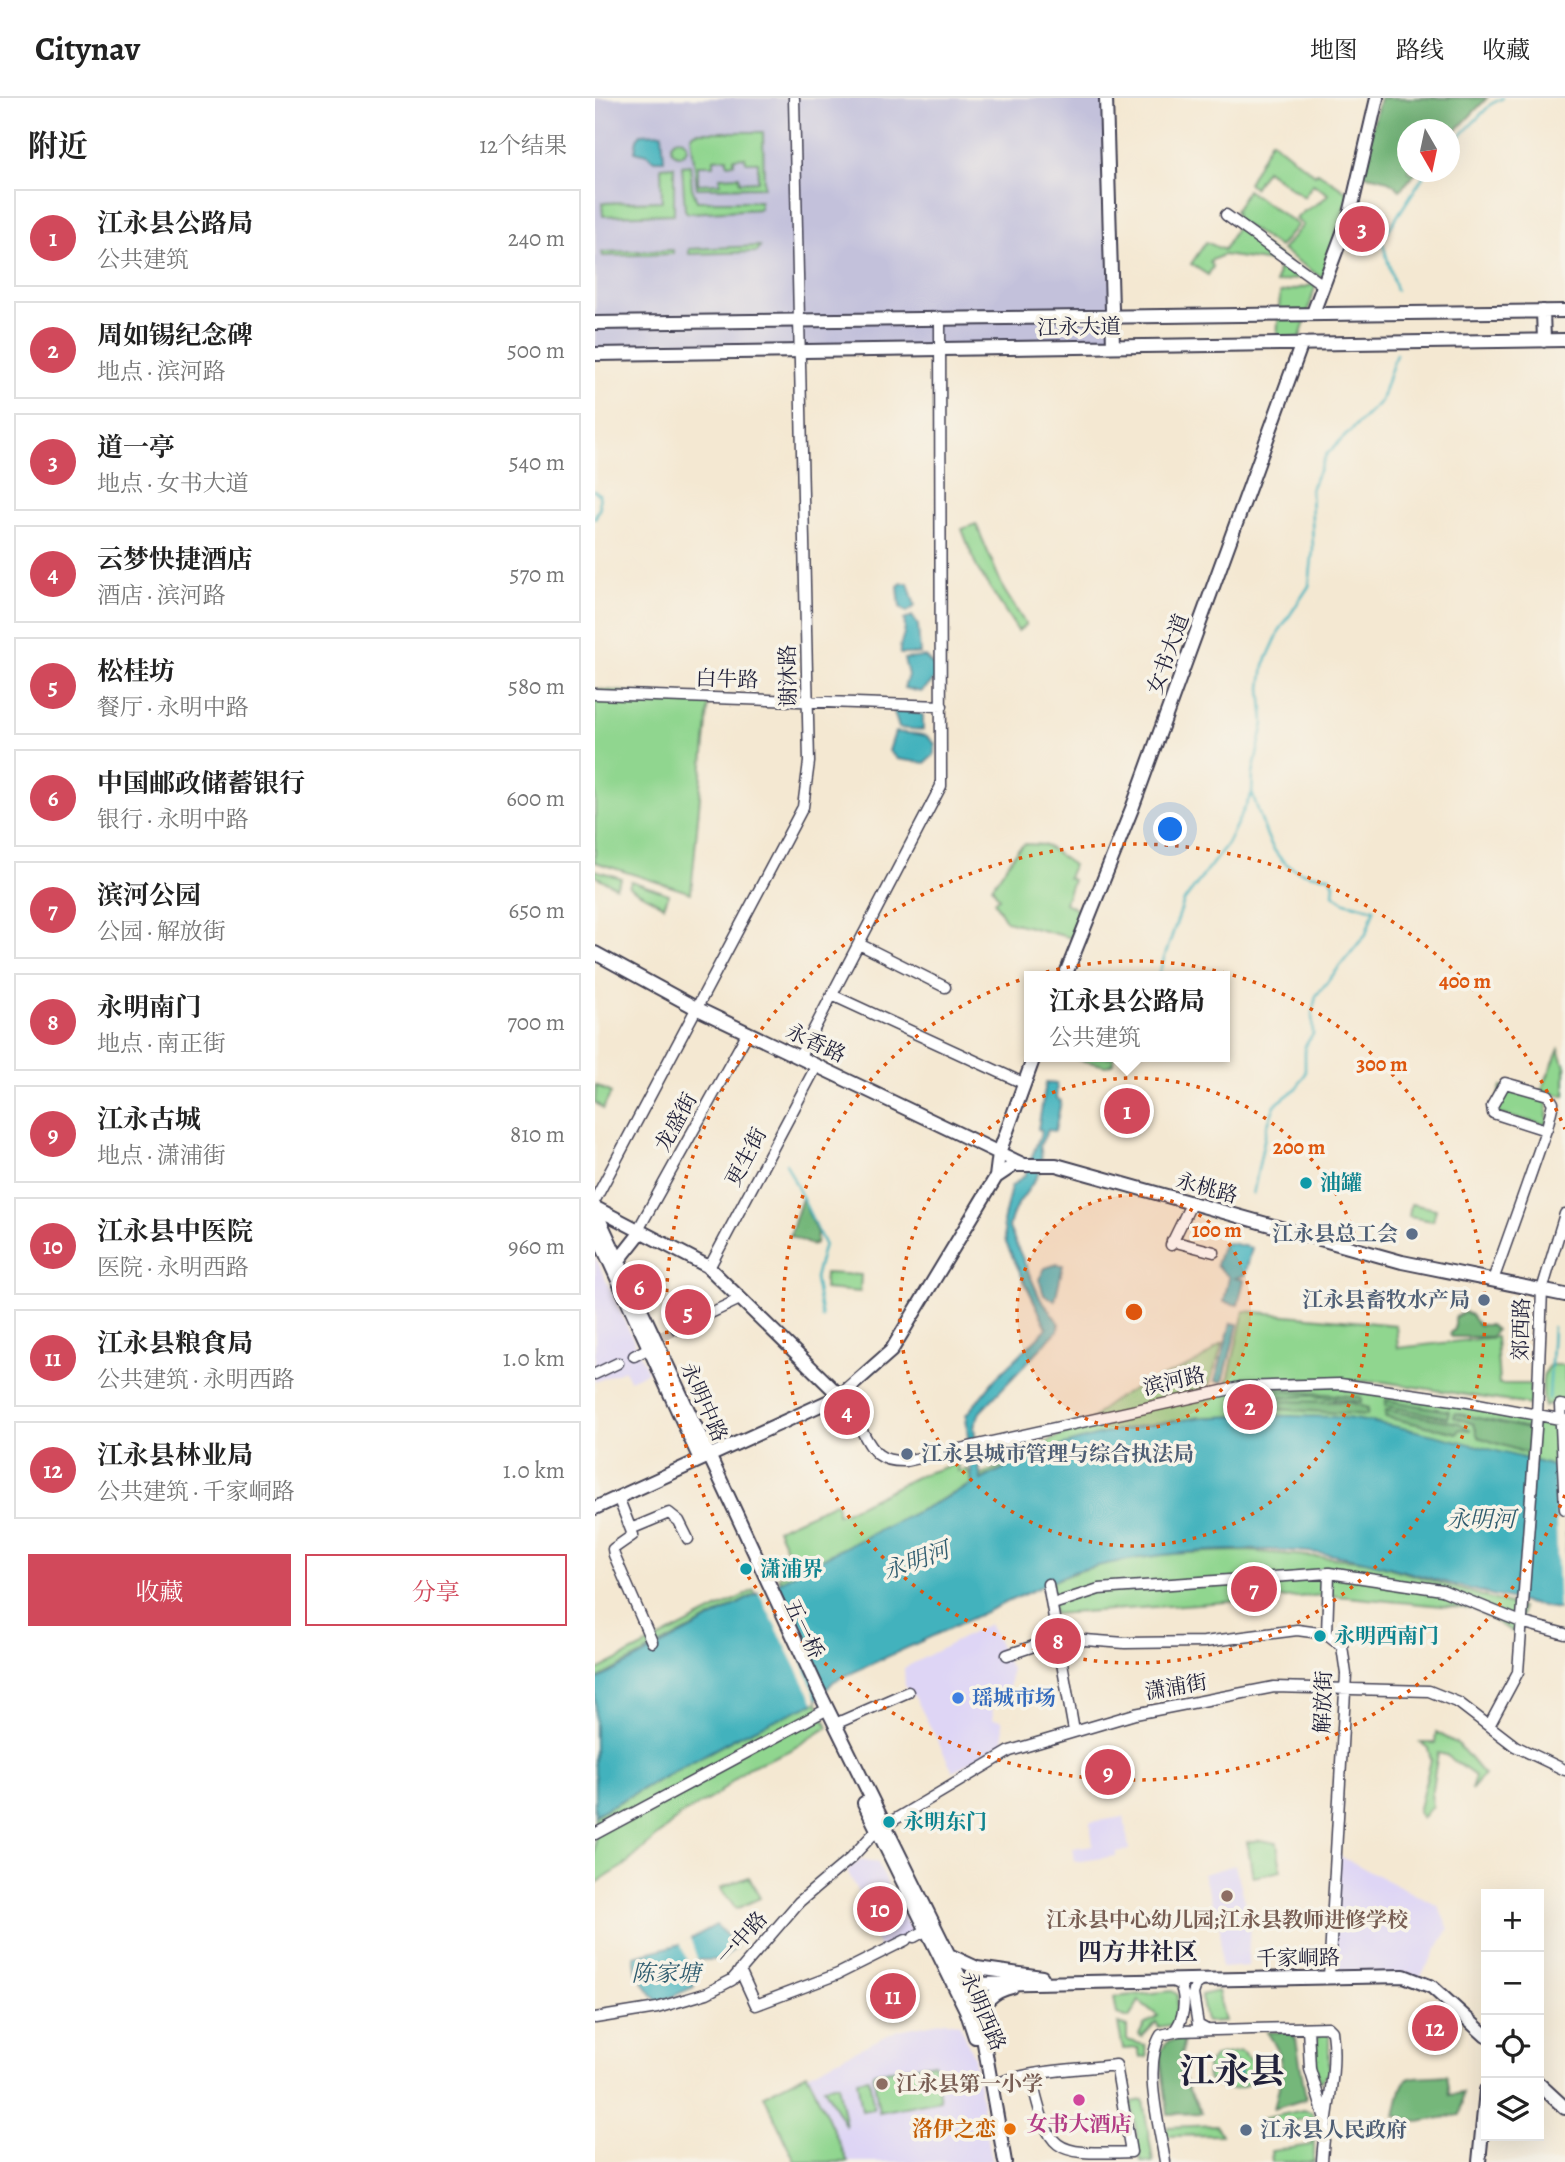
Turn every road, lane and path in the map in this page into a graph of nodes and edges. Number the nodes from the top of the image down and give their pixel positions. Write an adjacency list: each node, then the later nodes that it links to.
1 (794, 98): 12 (street, 谢沐路)
2 (1106, 98): 10 (main road)
3 (1114, 98): 10 (main road)
4 (1377, 98): 6 (main road)
5 (1226, 215): 6 (street)
6 (1323, 285): 9 (main road)
7 (1543, 311): 8 (main road, 江永大道); 9 (main road, 江永大道); 15 (main road)
8 (1565, 311)
9 (1313, 313): 10 (main road, 江永大道)
10 (1116, 314): 11 (main road, 江永大道); 17 (main road)
11 (940, 317): 12 (main road, 江永大道); 18 (street)
12 (799, 320): 13 (main road, 江永大道); 19 (street, 谢沐路)
13 (595, 323)
14 (1565, 340): 15 (main road, 江永大道)
15 (1544, 341): 16 (main road, 江永大道)
16 (1302, 343): 17 (main road, 江永大道); 26 (main road, 女书大道)
17 (1116, 345): 18 (main road, 江永大道)
18 (941, 349): 19 (main road, 江永大道); 23 (street)
19 (799, 351): 20 (main road, 江永大道); 22 (street, 谢沐路)
20 (595, 354)
21 (595, 694): 22 (street, 白牛路)
22 (807, 701): 23 (street, 白牛路); 29 (street, 谢沐路)
23 (942, 706): 24 (street)
24 (859, 944): 27 (street); 28 (street)
25 (595, 953): 29 (main road, 永香路)
26 (1067, 971)
27 (945, 986)
28 (832, 995): 31 (street); 34 (street)
29 (696, 1008): 30 (main road, 永香路); 39 (street, 谢沐路)
30 (748, 1032): 31 (main road, 永香路); 45 (street, 龙盛街)
31 (800, 1056): 33 (main road, 永香路)
32 (1032, 1062): 34 (main road)
33 (817, 1065): 36 (main road, 永香路); 48 (street, 更生街)
34 (1023, 1083): 36 (main road)
35 (1546, 1130): 35 (street); 49 (street)
36 (999, 1153): 37 (main road, 永香路); 38 (main road)
37 (1022, 1164): 38 (main road); 41 (main road, 永桃路)
38 (1000, 1173): 58 (main road)
39 (598, 1190): 40 (street, 谢沐路); 44 (street)
40 (595, 1200)
41 (1191, 1203): 46 (street); 49 (main road, 永桃路)
42 (595, 1208): 44 (main road, 永明中路)
43 (1565, 1213): 50 (street, 郊西路)
44 (608, 1224): 45 (main road); 47 (main road, 永明中路); 54 (main road, 永明中路)
45 (639, 1231): 47 (main road); 48 (main road)
46 (1214, 1252)
47 (619, 1259): 54 (main road, 永明中路)
48 (709, 1268): 52 (main road)
49 (1493, 1280): 50 (main road, 永桃路)
50 (1542, 1290): 51 (main road, 永桃路); 60 (street, 郊西路)
51 (1565, 1295)
52 (740, 1298): 53 (street); 58 (main road)
53 (677, 1329)
54 (656, 1341): 55 (street); 63 (main road, 永明中路)
55 (634, 1356)
56 (618, 1363): 57 (street)
57 (595, 1374)
58 (843, 1399): 63 (main road)
59 (1565, 1406): 61 (street)
60 (1537, 1415): 61 (street, 滨河路); 62 (street, 滨河路); 73 (street, 郊西路)
61 (1563, 1420): 66 (street)
62 (857, 1422)
63 (704, 1457): 64 (main road); 69 (main road, 永明中路)
64 (618, 1497): 65 (main road); 67 (street)
65 (595, 1508)
66 (1565, 1509)
67 (633, 1528): 68 (street); 77 (street)
68 (688, 1539)
69 (759, 1572): 81 (main road, 五一桥)
70 (1329, 1573): 72 (street); 73 (street); 74 (street)
71 (1048, 1584): 72 (street)
72 (1053, 1604): 76 (street)
73 (1521, 1622): 75 (street); 83 (street, 郊西路)
74 (1327, 1634): 76 (street); 79 (street, 解放街)
75 (1565, 1634)
76 (1058, 1638): 78 (street); 84 (street)
77 (652, 1642)
78 (1007, 1654)
79 (1344, 1690): 83 (street, 潇浦街); 84 (street, 潇浦街); 91 (street, 解放街)
80 (908, 1692): 82 (street)
81 (820, 1704): 82 (main road, 永明西路); 86 (main road, 永明西路); 87 (street)
82 (835, 1724): 86 (main road, 永明西路)
83 (1489, 1726): 85 (street, 潇浦街)
84 (1074, 1731): 86 (street, 潇浦街)
85 (1565, 1770)
86 (880, 1827): 88 (main road, 永明西路); 89 (main road, 永明西路); 90 (street, 一中路)
87 (595, 1834)
88 (915, 1936): 90 (street); 97 (main road, 永明西路)
89 (946, 1952): 94 (main road); 97 (main road, 永明西路)
90 (740, 1970): 99 (street, 一中路)
91 (1329, 1977): 93 (main road, 千家峒路); 102 (main road, 千家峒路)
92 (1167, 1979): 93 (main road, 千家峒路); 95 (main road, 千家峒路); 98 (street)
93 (1193, 1980): 98 (street); 98 (street)
94 (1071, 1981): 95 (main road); 97 (main road)
95 (1088, 1982): 96 (main road)
96 (1047, 1984): 97 (main road); 104 (main road)
97 (958, 1985): 104 (main road, 永明西路); 106 (main road, 永明西路)
98 (1189, 1995): 101 (street); 103 (street)
99 (595, 2018)
100 (1308, 2028): 101 (street); 109 (street); 109 (street)
101 (1207, 2030): 103 (street)
102 (1481, 2032)
103 (1168, 2034): 113 (street)
104 (982, 2035): 106 (main road, 永明西路)
105 (1031, 2077): 106 (street); 111 (street); 111 (street)
106 (991, 2081): 112 (main road)
107 (1544, 2089): 108 (main road)
108 (1565, 2108)
109 (1326, 2123): 114 (street)
110 (1481, 2141): 115 (main road)
111 (1132, 2157)
112 (1005, 2162)
113 (1165, 2162)
114 (1322, 2162)
115 (1479, 2162)

